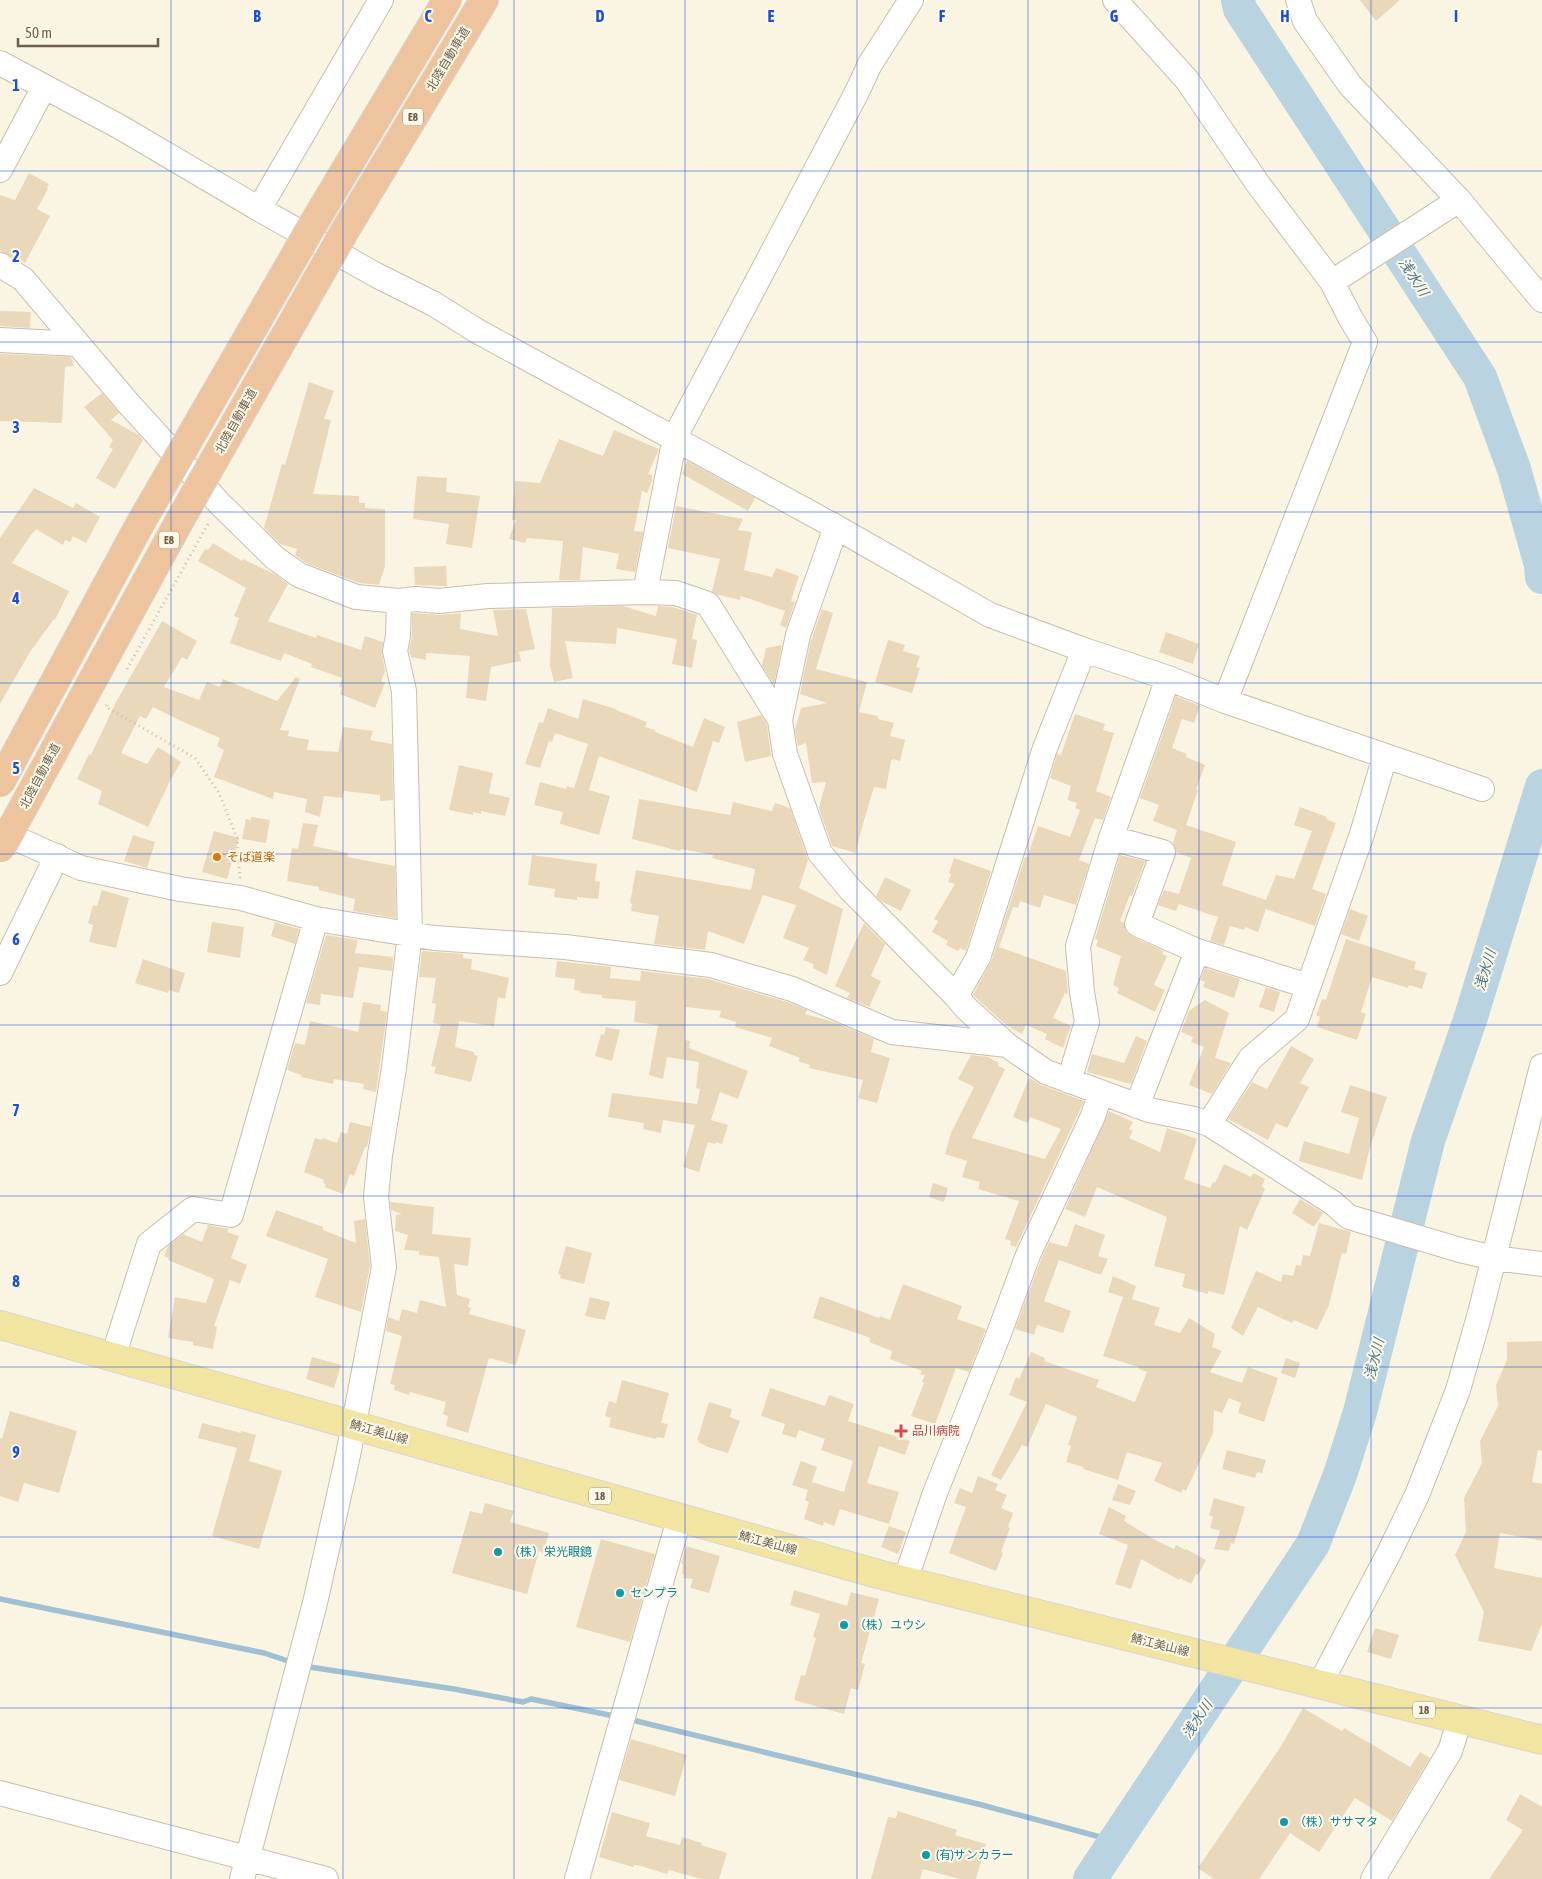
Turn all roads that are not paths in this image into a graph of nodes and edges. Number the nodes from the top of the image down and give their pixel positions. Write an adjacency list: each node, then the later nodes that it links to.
1 (381, 0): 11 (street)
2 (447, 0): 26 (highway, E8, bridge)
3 (484, 0): 29 (highway, 北陸自動車道 / E8, bridge)
4 (911, 0): 17 (street)
5 (1115, 0): 13 (street)
6 (1298, 0): 10 (street)
7 (0, 63): 8 (street)
8 (44, 86): 9 (street); 11 (street)
9 (0, 170)
10 (1459, 200): 13 (street); 14 (street)
11 (259, 209): 17 (street)
12 (0, 265): 16 (street)
13 (1339, 277): 23 (street)
14 (1542, 300)
15 (0, 340): 16 (street)
16 (78, 344): 20 (street)
17 (675, 438): 18 (street); 19 (street)
18 (836, 527): 21 (street); 24 (street)
19 (645, 592): 20 (street); 24 (street)
20 (399, 601): 32 (street)
21 (1084, 650): 22 (street); 36 (street)
22 (1168, 678): 23 (street); 28 (street)
23 (1226, 701): 25 (street)
24 (780, 720): 36 (street)
25 (1385, 756): 27 (street); 35 (street)
26 (0, 782)
27 (1482, 790)
28 (1111, 838): 33 (street); 39 (street)
29 (0, 843): 30 (street)
30 (58, 856): 31 (street); 34 (street)
31 (316, 919): 32 (street); 46 (street)
32 (410, 933): 37 (street); 47 (street)
33 (1197, 951): 35 (street); 41 (street)
34 (0, 972)
35 (1308, 986): 42 (street)
36 (956, 996): 37 (street)
37 (1007, 1045): 39 (street)
38 (1542, 1066): 43 (street)
39 (1069, 1080): 40 (street)
40 (1101, 1092): 41 (street); 49 (street)
41 (1137, 1106): 42 (street)
42 (1209, 1124): 43 (street)
43 (1494, 1258): 44 (street); 50 (street)
44 (1542, 1264)
45 (0, 1325): 46 (main road, 鯖江美山線 / 18)
46 (113, 1357): 47 (main road, 鯖江美山線 / 18)
47 (353, 1425): 48 (main road, 鯖江美山線 / 18); 54 (street)
48 (679, 1519): 49 (main road, 鯖江美山線 / 18); 56 (street)
49 (904, 1581): 50 (main road, 鯖江美山線 / 18)
50 (1313, 1683): 51 (main road, 鯖江美山線 / 18)
51 (1460, 1719): 52 (main road, 鯖江美山線 / 18); 57 (street)
52 (1542, 1740)
53 (0, 1793): 54 (street)
54 (246, 1868): 55 (street)
55 (326, 1879)
56 (577, 1879)
57 (1373, 1879)

